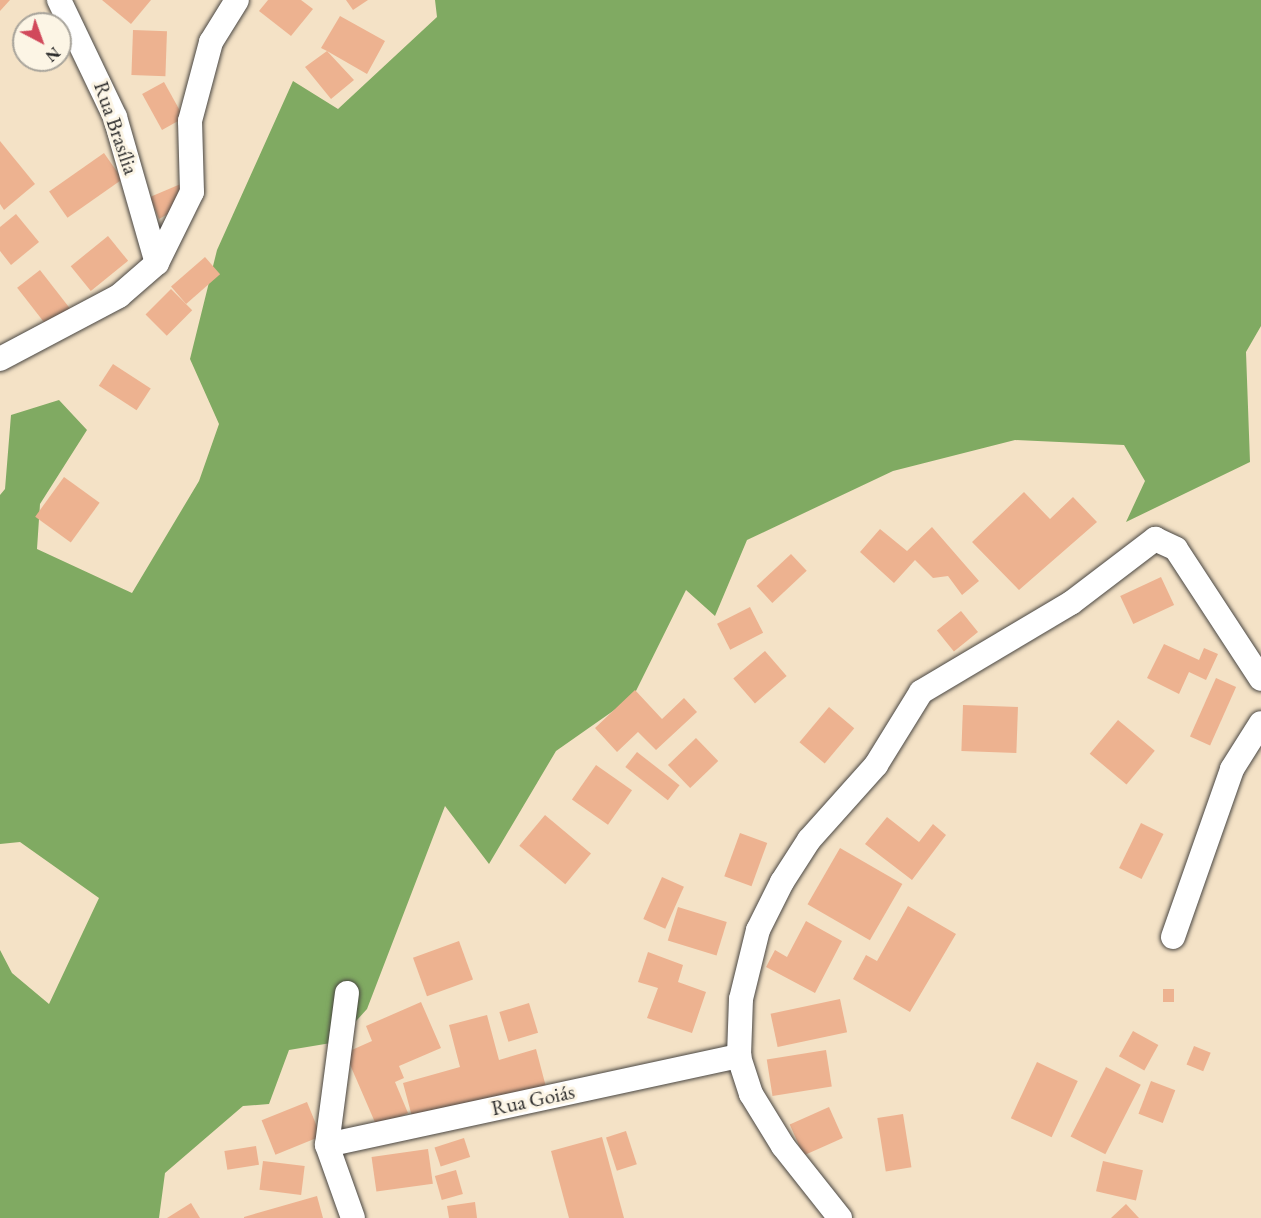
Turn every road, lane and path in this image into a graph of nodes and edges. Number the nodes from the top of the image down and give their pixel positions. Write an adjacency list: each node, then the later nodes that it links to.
1 (59, 0): 3 (street, Rua Brasília)
2 (237, 0): 3 (street)
3 (157, 263): 4 (street)
4 (0, 359)
5 (1261, 679): 9 (street)
6 (1261, 723): 7 (street)
7 (1173, 937)
8 (347, 993): 10 (street)
9 (739, 1056): 10 (street, Rua Goiás); 12 (street)
10 (327, 1145): 11 (street)
11 (353, 1218)
12 (840, 1218)

